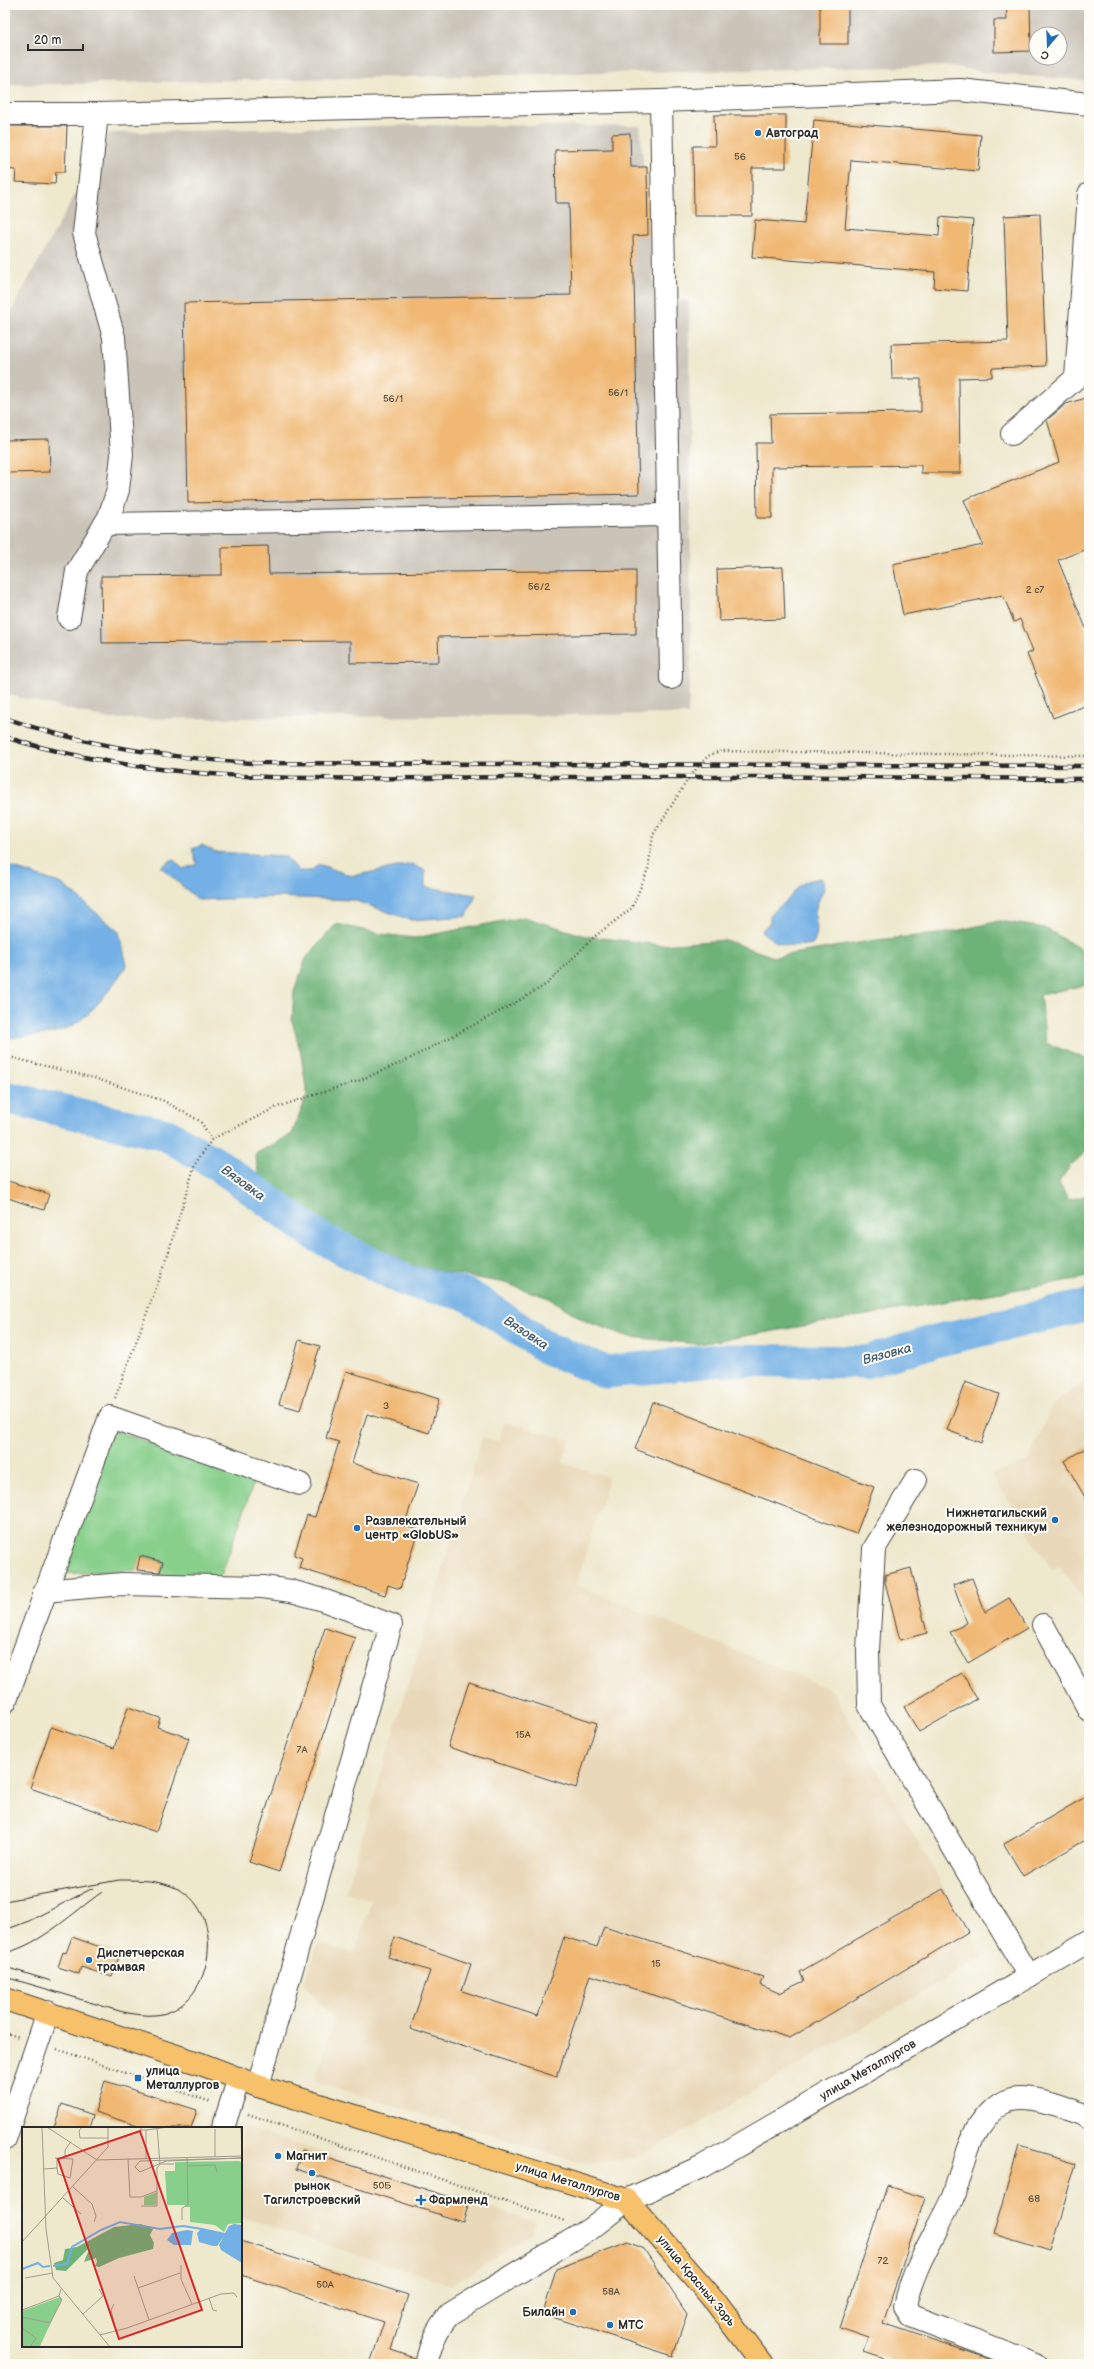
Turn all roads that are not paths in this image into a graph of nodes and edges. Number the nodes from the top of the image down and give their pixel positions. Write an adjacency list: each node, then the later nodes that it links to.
1 (661, 100): 2 (street); 4 (street); 7 (street)
2 (1089, 104)
3 (5, 114): 4 (street)
4 (97, 114): 8 (street)
5 (1089, 194): 6 (street)
6 (1012, 434)
7 (668, 515): 8 (street); 10 (street)
8 (105, 524): 9 (street)
9 (69, 618)
10 (671, 678)
11 (916, 1480): 18 (street)
12 (300, 1484): 13 (street)
13 (44, 1591): 15 (street); 21 (street)
14 (1043, 1625): 16 (street)
15 (5, 1702)
16 (1089, 1710)
17 (1089, 1941): 18 (street, улица Металлургов)
18 (1029, 1976): 25 (street, улица Металлургов)
19 (5, 1999): 20 (main road, улица Металлургов)
20 (48, 2012): 21 (main road, улица Металлургов); 24 (street)
21 (248, 2082): 22 (street); 25 (main road, улица Металлургов)
22 (226, 2118)
23 (1089, 2119): 26 (street)
24 (5, 2139)
25 (627, 2200): 27 (street); 28 (main road, улица Красных Зорь)
26 (1006, 2359): 29 (street)
27 (426, 2364)
28 (762, 2364)
29 (1036, 2364)

